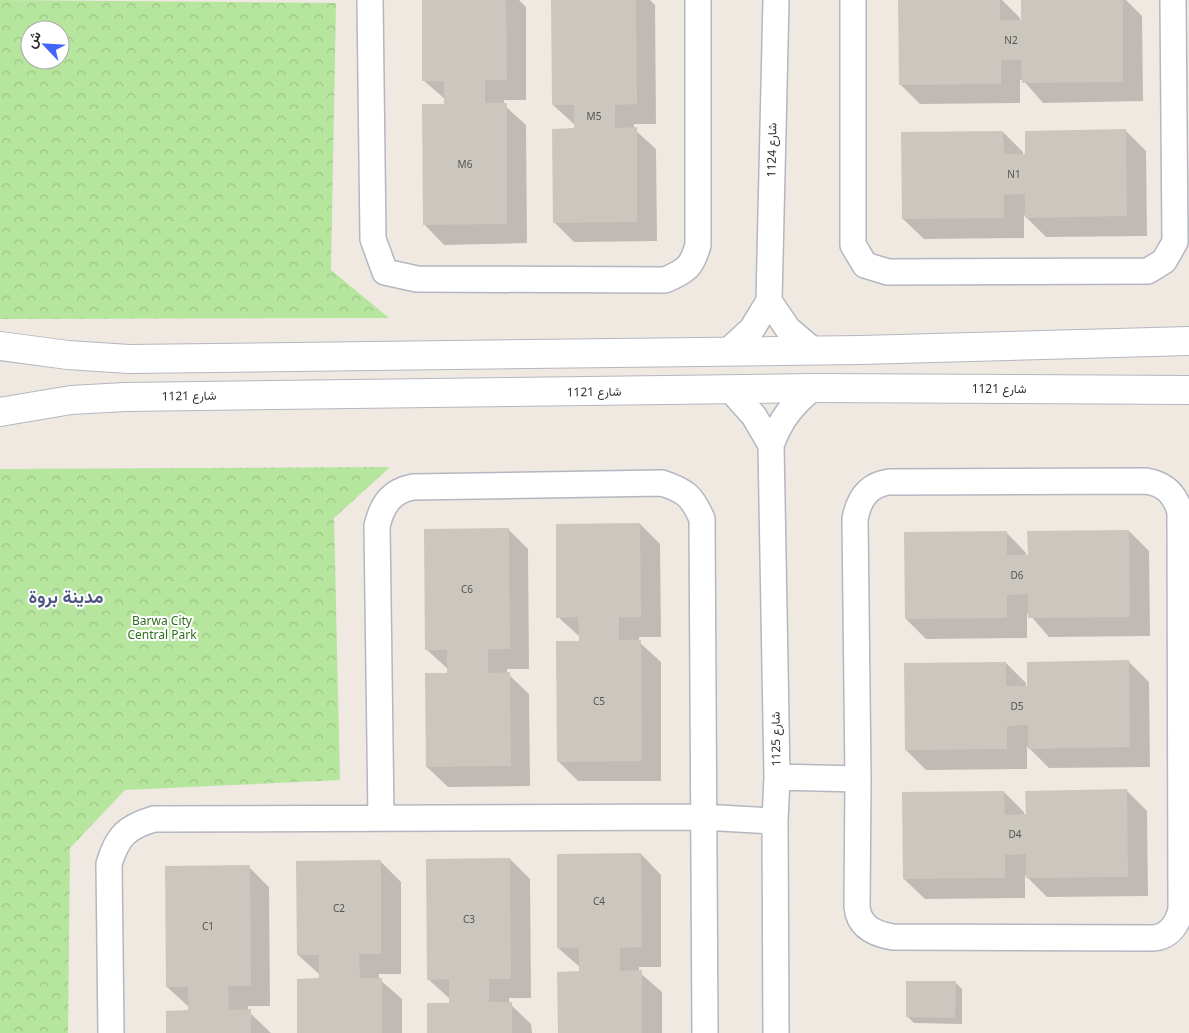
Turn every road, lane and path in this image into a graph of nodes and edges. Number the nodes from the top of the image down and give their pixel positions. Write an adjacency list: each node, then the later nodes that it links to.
1 (370, 0): 2 (street)
2 (698, 0)
3 (776, 0): 6 (street, شارع 1124)
4 (853, 0): 5 (street)
5 (1173, 0)
6 (769, 301): 9 (street); 10 (street, شارع 1124)
7 (1189, 341): 9 (street)
8 (0, 346): 10 (street)
9 (814, 351): 10 (street)
10 (726, 352)
11 (813, 388): 12 (street, شارع 1121); 13 (street, شارع 1121); 15 (street, شارع 1125)
12 (730, 389): 14 (street, شارع 1121); 15 (street, شارع 1125)
13 (1189, 390)
14 (0, 412)
15 (771, 445): 17 (street, شارع 1125)
16 (1185, 772): 18 (street); 18 (street)
17 (777, 778): 18 (street); 21 (street, شارع 1125)
18 (858, 778)
19 (381, 817): 20 (street); 20 (street); 22 (street)
20 (702, 817): 21 (street); 23 (street)
21 (775, 821): 24 (street, شارع 1125)
22 (111, 1033)
23 (705, 1033)
24 (776, 1033)

